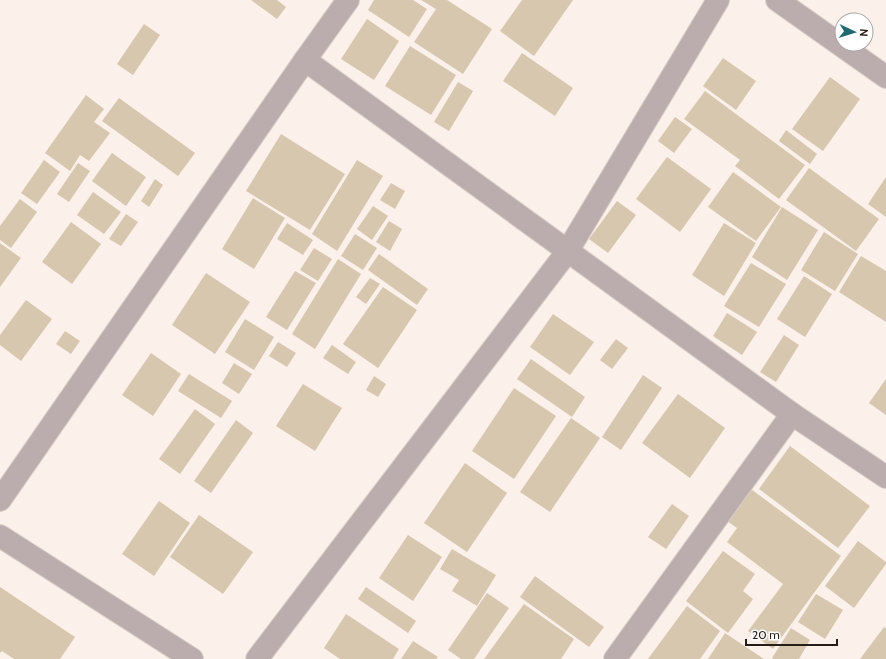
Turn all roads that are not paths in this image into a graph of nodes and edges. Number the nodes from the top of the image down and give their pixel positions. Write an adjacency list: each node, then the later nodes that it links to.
1 (348, 0): 4 (street)
2 (718, 0): 6 (street)
3 (777, 0): 5 (street)
4 (305, 60): 6 (street); 9 (street)
5 (886, 77)
6 (567, 252): 7 (street); 12 (street)
7 (792, 414): 8 (street); 13 (street)
8 (886, 477)
9 (0, 500)
10 (0, 536): 11 (street)
11 (192, 659)
12 (257, 659)
13 (615, 659)

